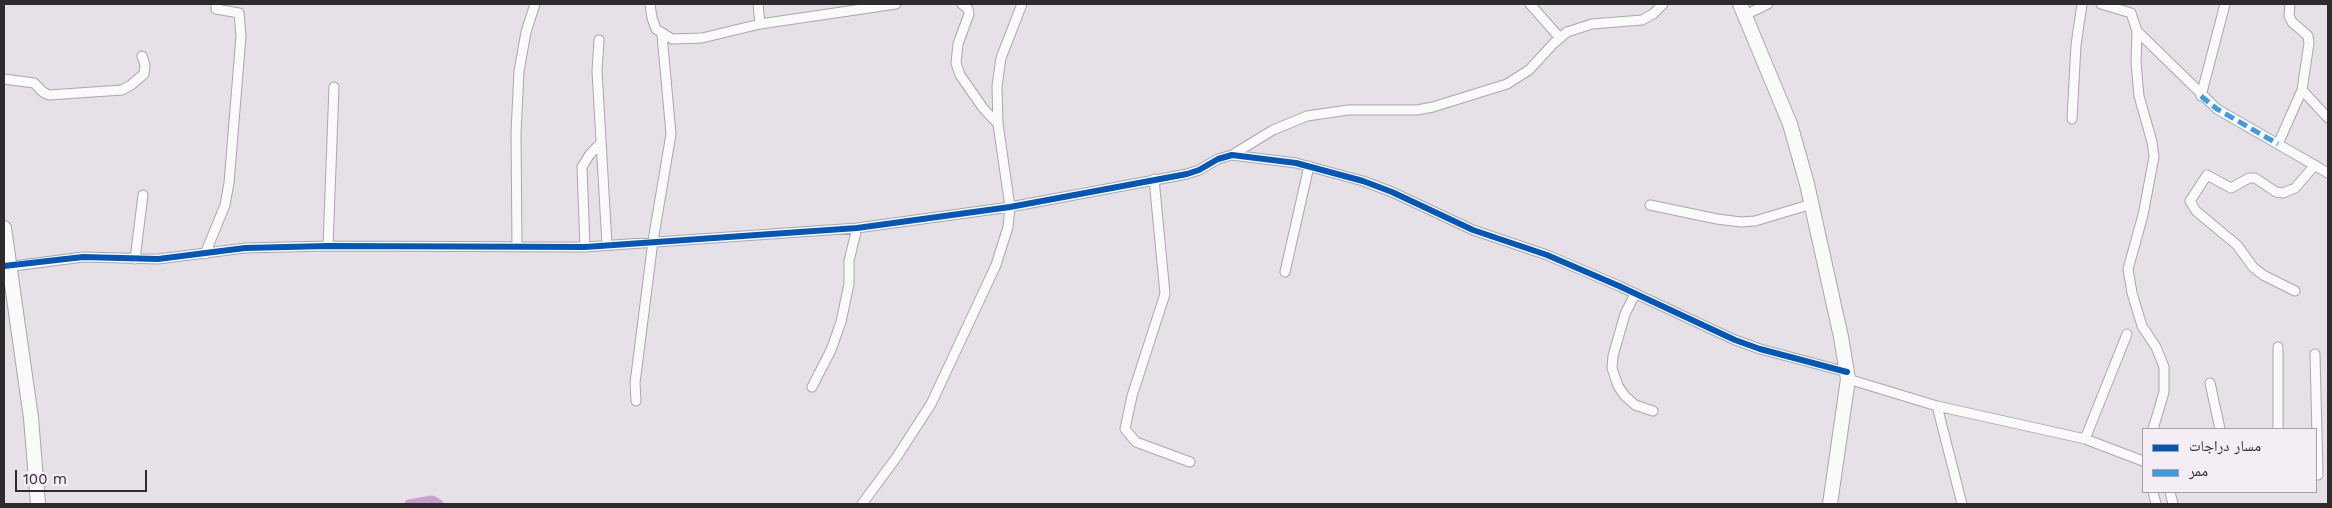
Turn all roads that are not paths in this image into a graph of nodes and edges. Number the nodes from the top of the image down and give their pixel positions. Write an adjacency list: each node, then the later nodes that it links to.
1 (216, 4): 48 (street)
2 (535, 4): 46 (street)
3 (650, 4): 19 (street)
4 (758, 4): 17 (street)
5 (896, 4): 17 (street)
6 (962, 4): 29 (street)
7 (1022, 4): 29 (street)
8 (1530, 4): 20 (street)
9 (1663, 4): 20 (street)
10 (1768, 4): 16 (street)
11 (2082, 4): 28 (street)
12 (2101, 4): 15 (street)
13 (2225, 4): 26 (street)
14 (2290, 4): 25 (street)
15 (2130, 8): 18 (street)
16 (1742, 9): 38 (main road)
17 (760, 24): 19 (street)
18 (2137, 31): 26 (street); 63 (street)
19 (662, 35): 43 (street)
20 (1560, 38): 32 (street)
21 (600, 40): 30 (street)
22 (142, 56): 23 (street)
23 (4, 79)
24 (334, 87): 45 (street)
25 (2302, 90): 27 (street); 31 (street)
26 (2201, 96): 31 (street)
27 (2328, 118)
28 (2072, 119)
29 (998, 124): 40 (street)
30 (600, 144): 44 (street); 47 (street)
31 (2278, 144): 33 (street)
32 (1232, 155): 34 (street); 36 (street)
33 (2315, 165): 35 (street); 52 (street)
34 (1309, 166): 51 (street); 53 (street)
35 (2328, 173)
36 (1154, 178): 40 (street); 69 (street)
37 (143, 195): 49 (street)
38 (1812, 204): 39 (street); 57 (main road)
39 (1650, 205)
40 (1010, 207): 42 (street); 73 (street)
41 (4, 228): 50 (main road)
42 (857, 228): 43 (street); 59 (street)
43 (653, 241): 44 (street); 60 (street)
44 (607, 245): 47 (street)
45 (328, 246): 46 (street); 48 (street)
46 (517, 246): 47 (street)
47 (585, 247)
48 (205, 254): 49 (street)
49 (135, 260): 50 (street)
50 (6, 267): 72 (main road)
51 (1285, 272)
52 (2295, 291)
53 (1635, 294): 57 (street); 62 (street)
54 (2127, 334): 67 (street)
55 (2278, 347): 65 (street)
56 (2315, 354): 66 (street)
57 (1847, 376): 61 (street); 74 (main road)
58 (2210, 384): 64 (street)
59 (812, 387)
60 (636, 401)
61 (1937, 406): 67 (street); 75 (street)
62 (1653, 411)
63 (2153, 428)
64 (2220, 428)
65 (2278, 428)
66 (2316, 428)
67 (2085, 439): 68 (street)
68 (2142, 461)
69 (1190, 462)
70 (2317, 475): 71 (street)
71 (2328, 475)
72 (38, 504)
73 (862, 504)
74 (1830, 504)
75 (1962, 504)

